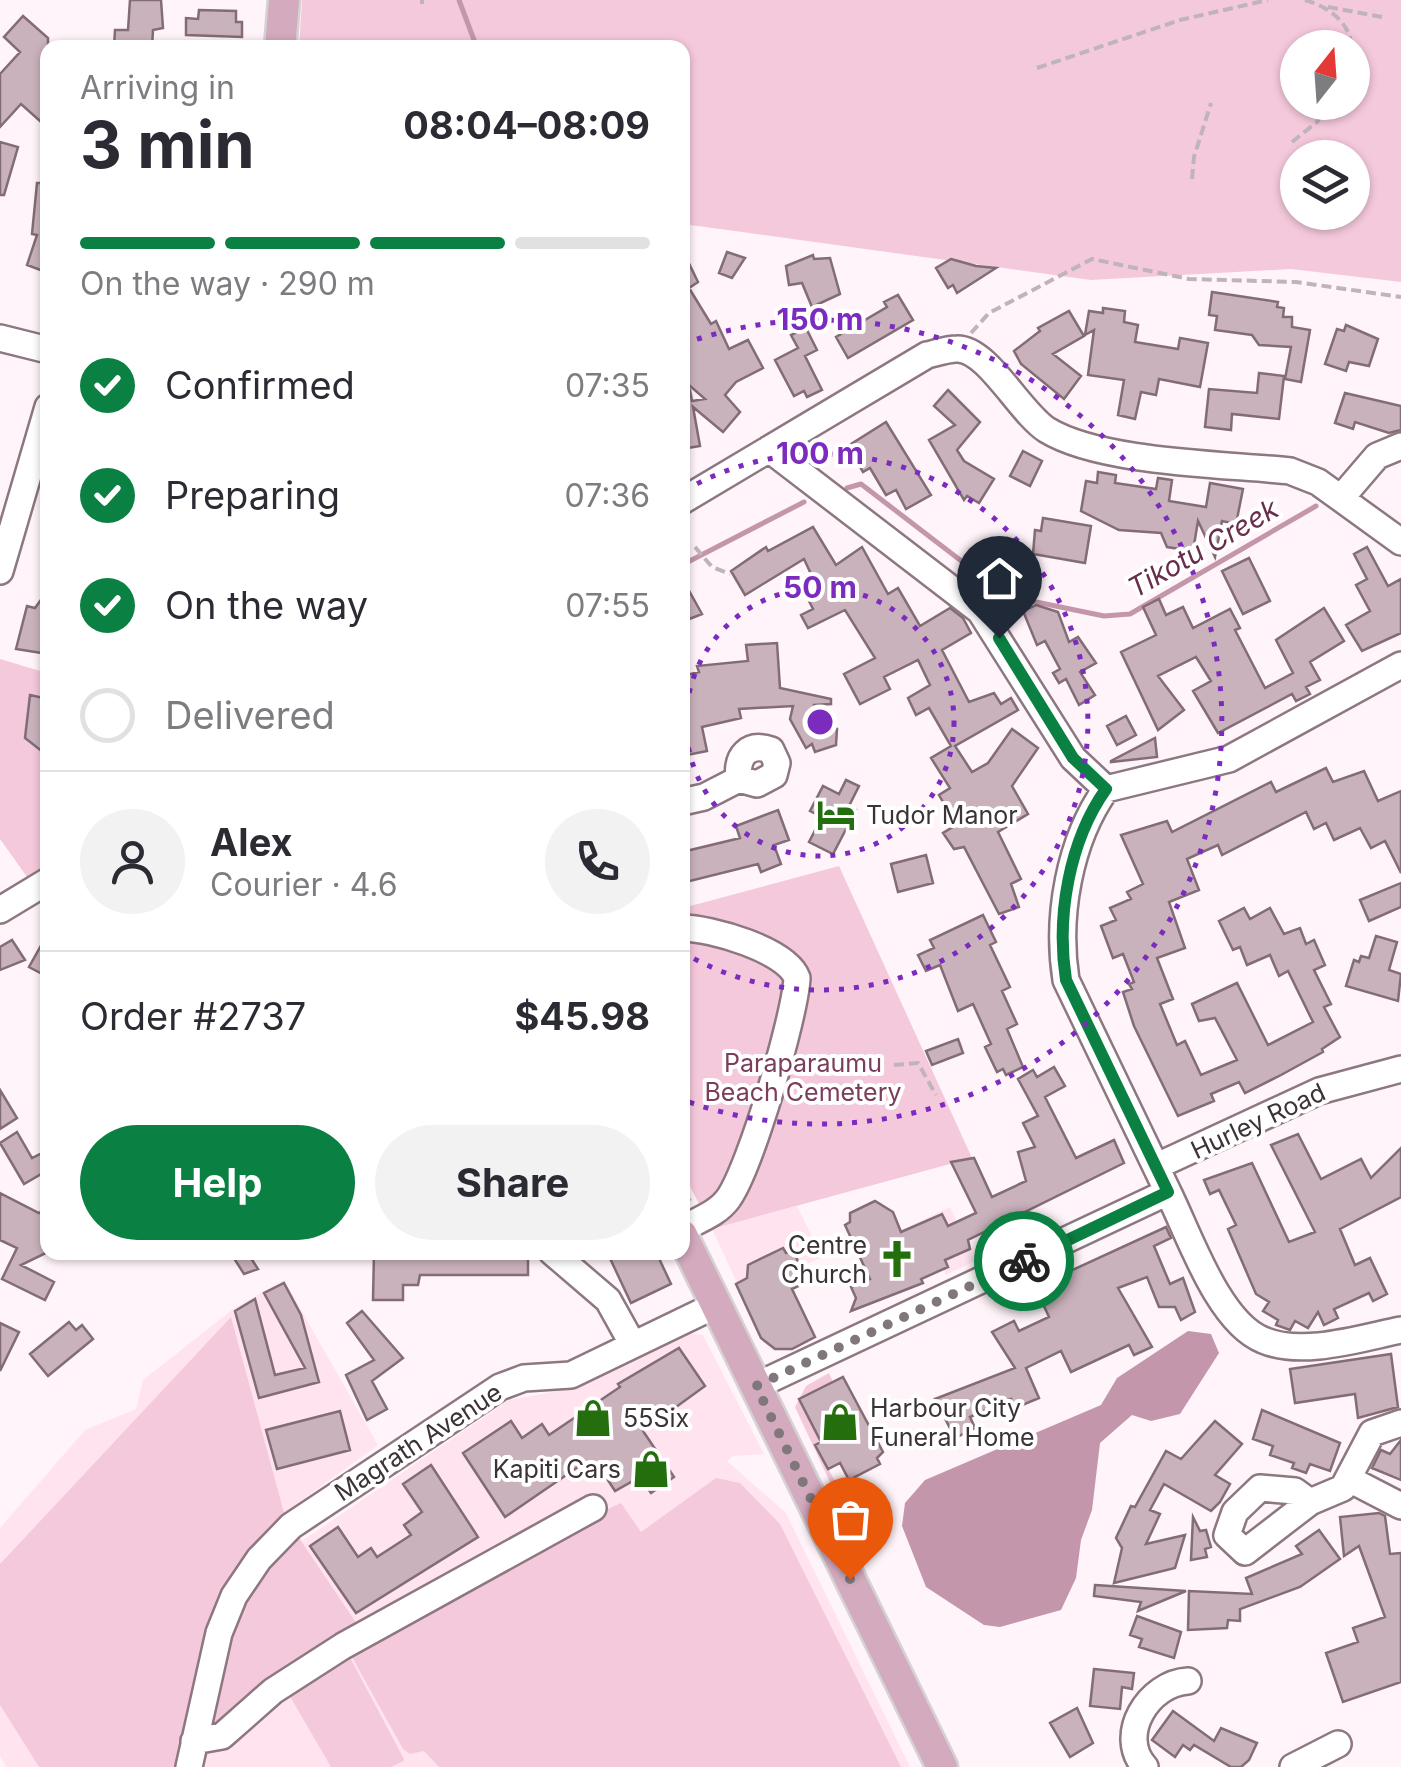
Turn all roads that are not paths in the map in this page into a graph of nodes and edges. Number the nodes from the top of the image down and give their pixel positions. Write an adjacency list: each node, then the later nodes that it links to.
1 (284, 0): 2 (main road)
2 (281, 40)
3 (0, 338): 4 (street)
4 (40, 348)
5 (40, 434): 11 (street)
6 (1401, 446): 9 (street)
7 (769, 449): 8 (street); 9 (street); 14 (street)
8 (690, 496)
9 (1341, 498): 10 (street)
10 (1401, 542)
11 (0, 572)
12 (1401, 665): 14 (street)
13 (739, 779): 15 (street)
14 (1106, 789): 20 (street)
15 (690, 800)
16 (40, 887): 17 (street)
17 (0, 910)
18 (690, 929): 22 (street)
19 (1401, 1068): 20 (street, Hurley Road)
20 (1158, 1166): 21 (street)
21 (1168, 1192): 26 (street); 28 (street)
22 (690, 1227)
23 (690, 1249): 25 (main road)
24 (561, 1260): 27 (street)
25 (716, 1305): 27 (street, Magrath Avenue); 28 (main road)
26 (1401, 1330)
27 (633, 1345): 36 (street, Magrath Avenue)
28 (756, 1386): 38 (main road)
29 (1401, 1423): 30 (street)
30 (1349, 1480): 31 (street); 32 (street)
31 (1310, 1502)
32 (1401, 1506)
33 (592, 1508): 36 (street)
34 (1188, 1680): 39 (street)
35 (1311, 1725): 40 (street)
36 (194, 1741): 37 (street, Magrath Avenue)
37 (188, 1767)
38 (942, 1767)
39 (1145, 1767)
40 (1294, 1767)

